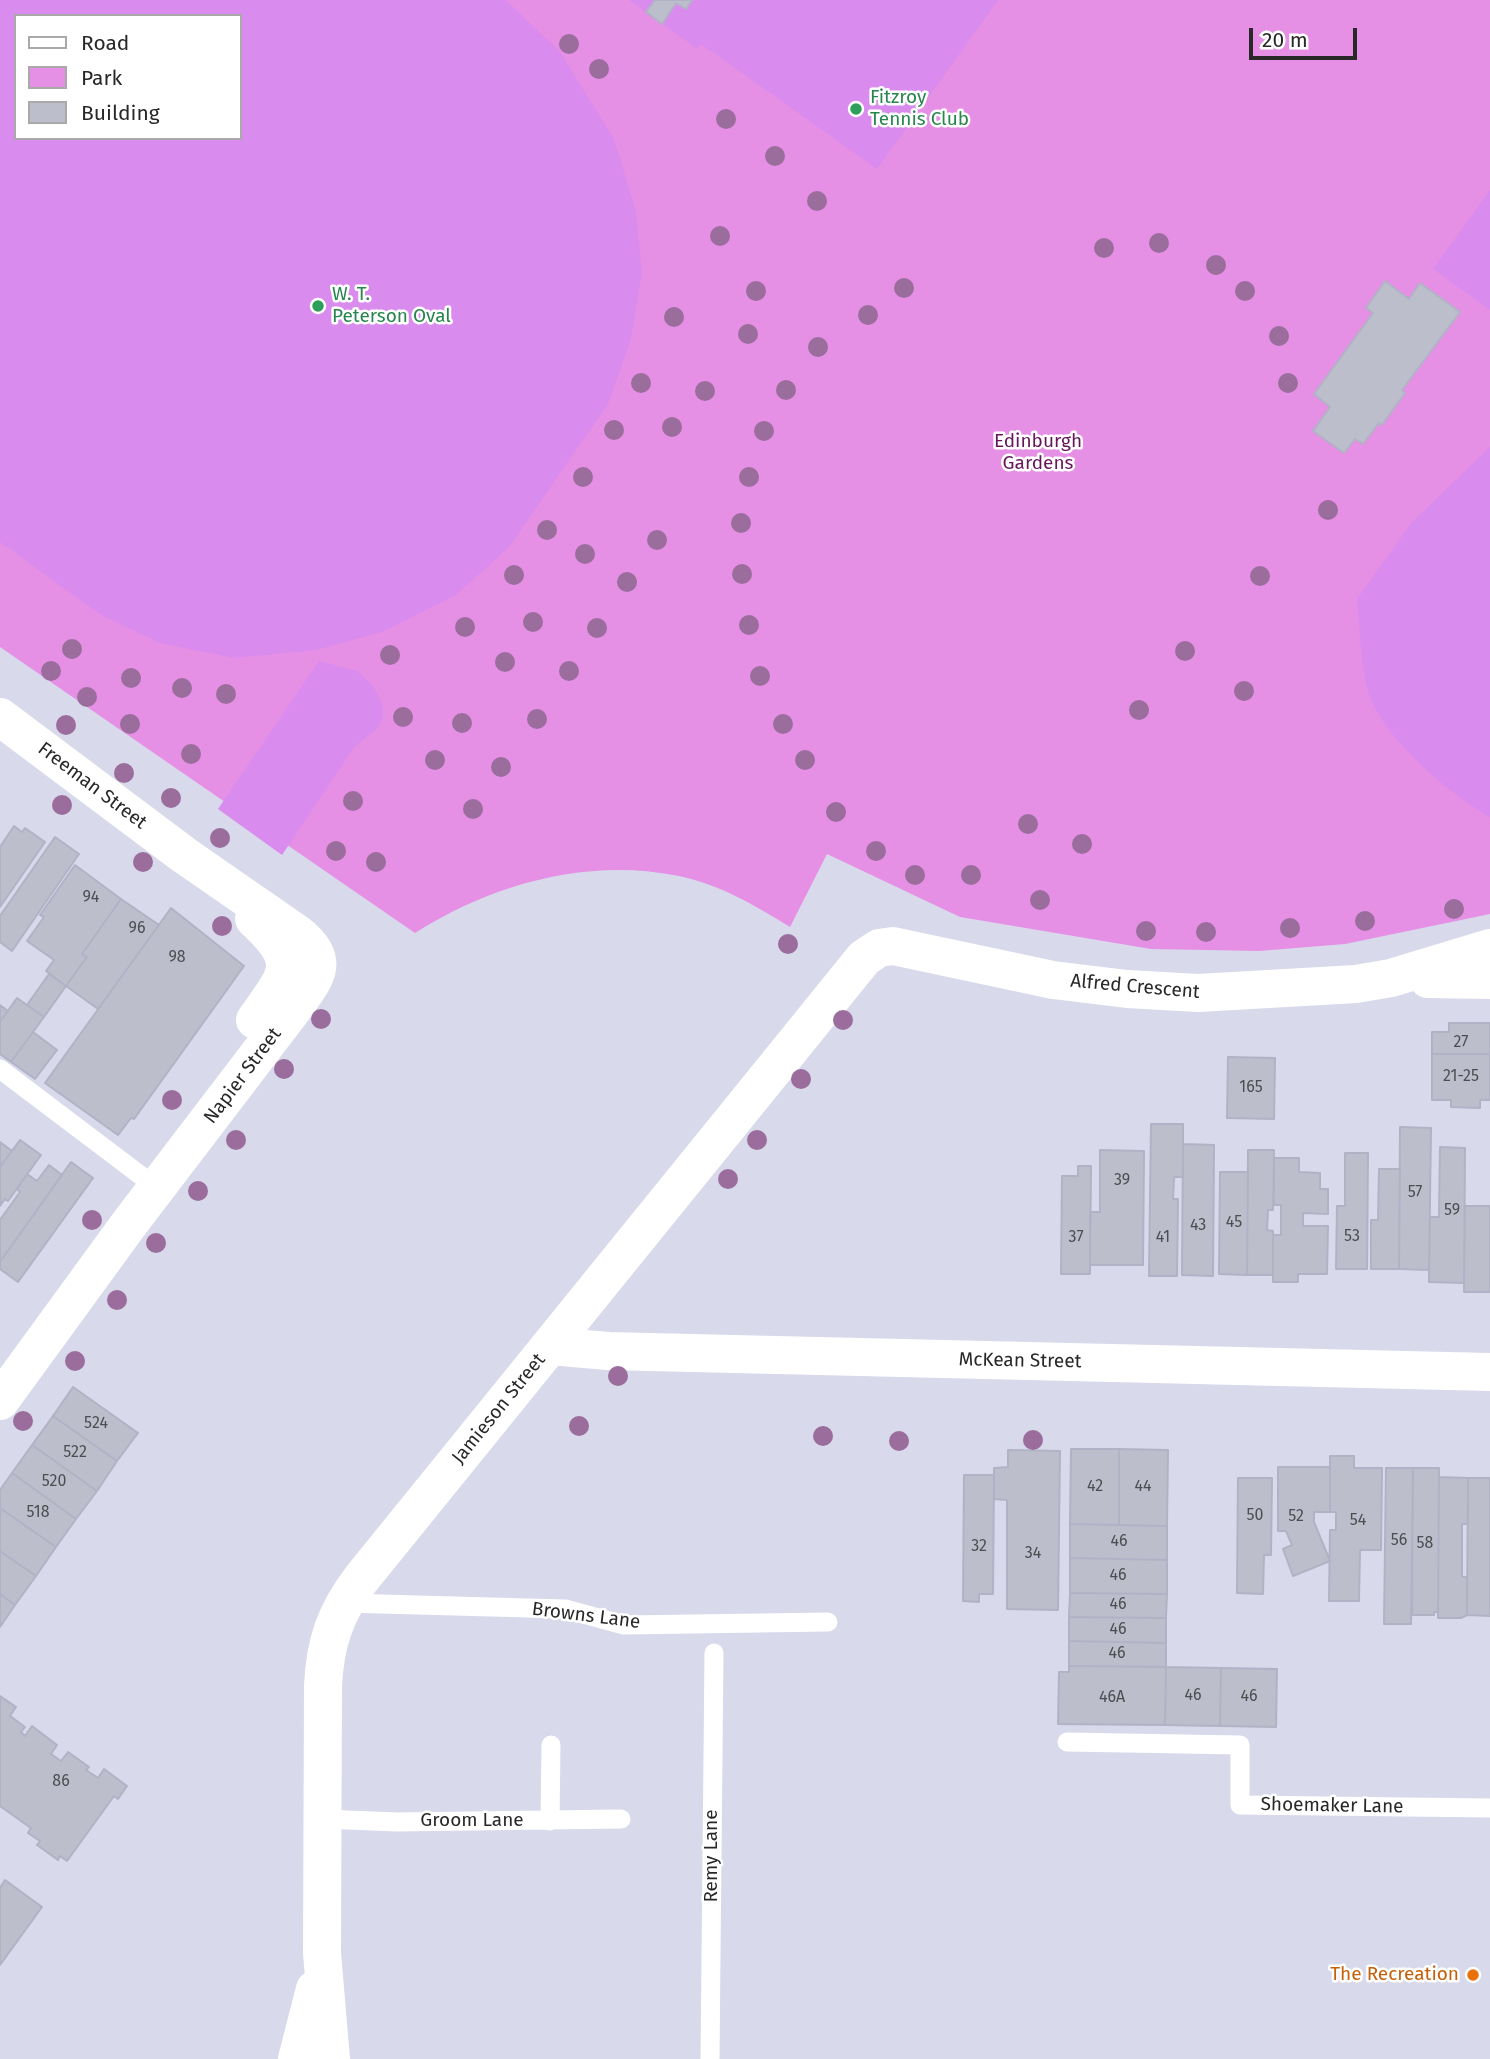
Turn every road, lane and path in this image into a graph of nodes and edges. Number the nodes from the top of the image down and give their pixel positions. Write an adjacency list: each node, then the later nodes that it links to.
1 (0, 717): 4 (street, Freeman Street)
2 (883, 947): 5 (street, Alfred Crescent); 9 (street, Jamieson Street)
3 (1490, 948): 5 (street, Alfred Crescent)
4 (302, 961): 8 (street, Napier Street)
5 (1391, 978): 6 (street, Alfred Crescent)
6 (1490, 980)
7 (0, 1069): 8 (lane)
8 (156, 1187): 11 (street, Napier Street)
9 (550, 1346): 10 (street, McKean Street); 12 (street, Jamieson Street)
10 (1490, 1372)
11 (3, 1390)
12 (344, 1603): 13 (lane, Browns Lane); 18 (street, Jamieson Street)
13 (828, 1622)
14 (714, 1653): 24 (lane, Remy Lane)
15 (1067, 1742): 17 (lane, Shoemaker Lane)
16 (551, 1745): 20 (lane)
17 (1490, 1808)
18 (323, 1819): 20 (lane, Groom Lane); 21 (street, Jamieson Street)
19 (621, 1819): 20 (lane, Groom Lane)
20 (550, 1821)
21 (322, 1953): 22 (street, Jamieson Street); 23 (street, Jamieson Street)
22 (297, 2059)
23 (331, 2059)
24 (710, 2059)

